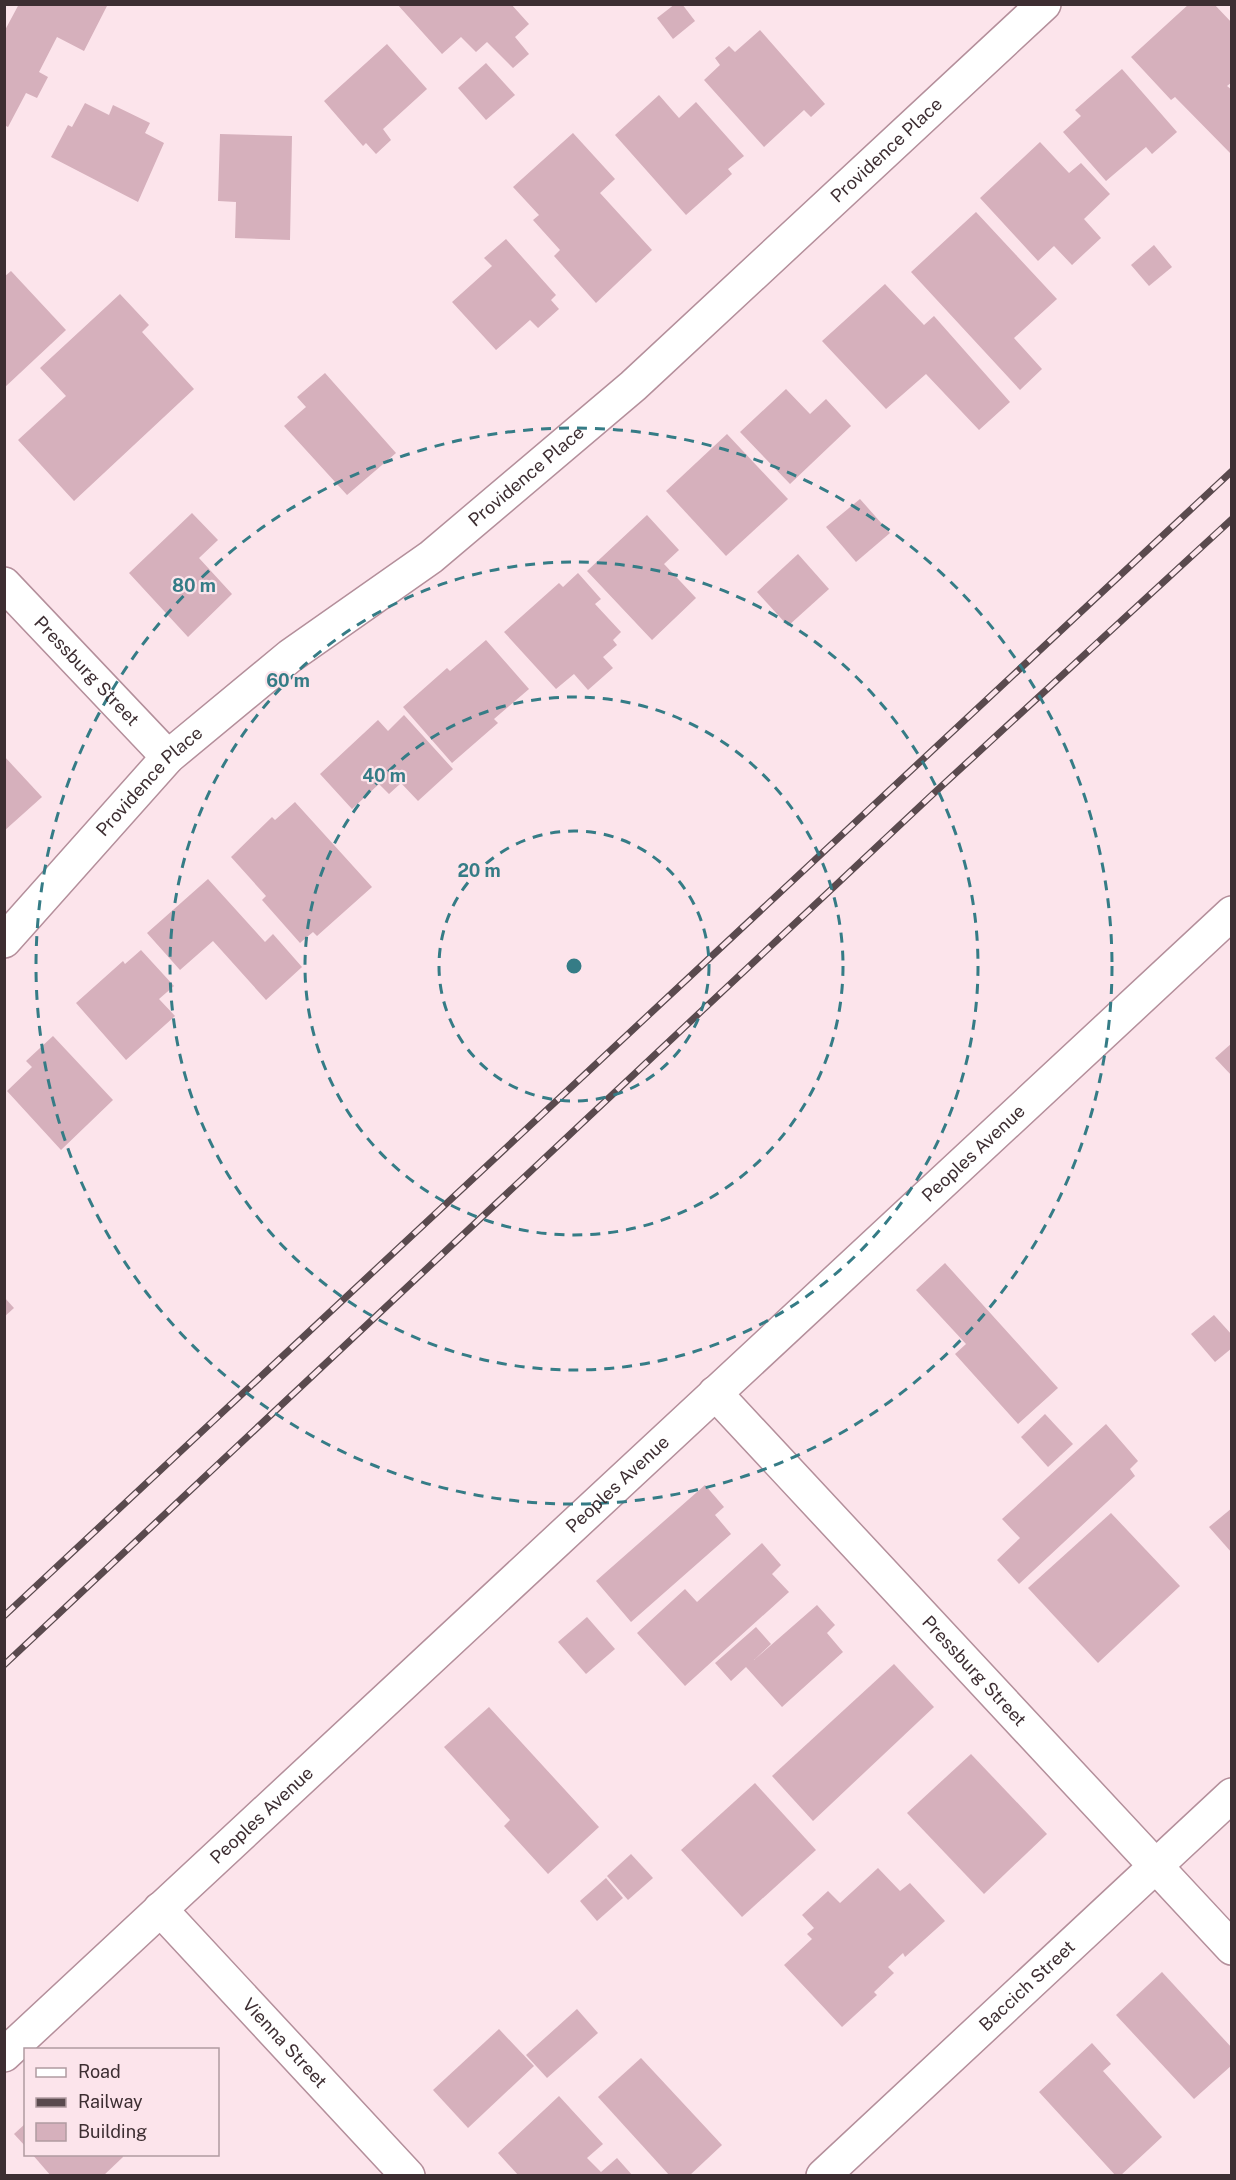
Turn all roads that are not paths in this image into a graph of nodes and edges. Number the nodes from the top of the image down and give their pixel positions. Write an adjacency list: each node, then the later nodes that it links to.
1 (1044, 4): 3 (street, Providence Place)
2 (4, 584): 3 (street, Pressburg Street)
3 (168, 757): 5 (street, Providence Place)
4 (1232, 913): 6 (street, Peoples Avenue)
5 (4, 941)
6 (715, 1393): 8 (street, Pressburg Street); 9 (street, Peoples Avenue)
7 (1232, 1795): 8 (street, Baccich Street)
8 (1156, 1866): 10 (street, Pressburg Street); 13 (street, Baccich Street)
9 (160, 1909): 11 (street, Peoples Avenue); 12 (street, Vienna Street)
10 (1232, 1948)
11 (4, 2055)
12 (408, 2175)
13 (823, 2175)

